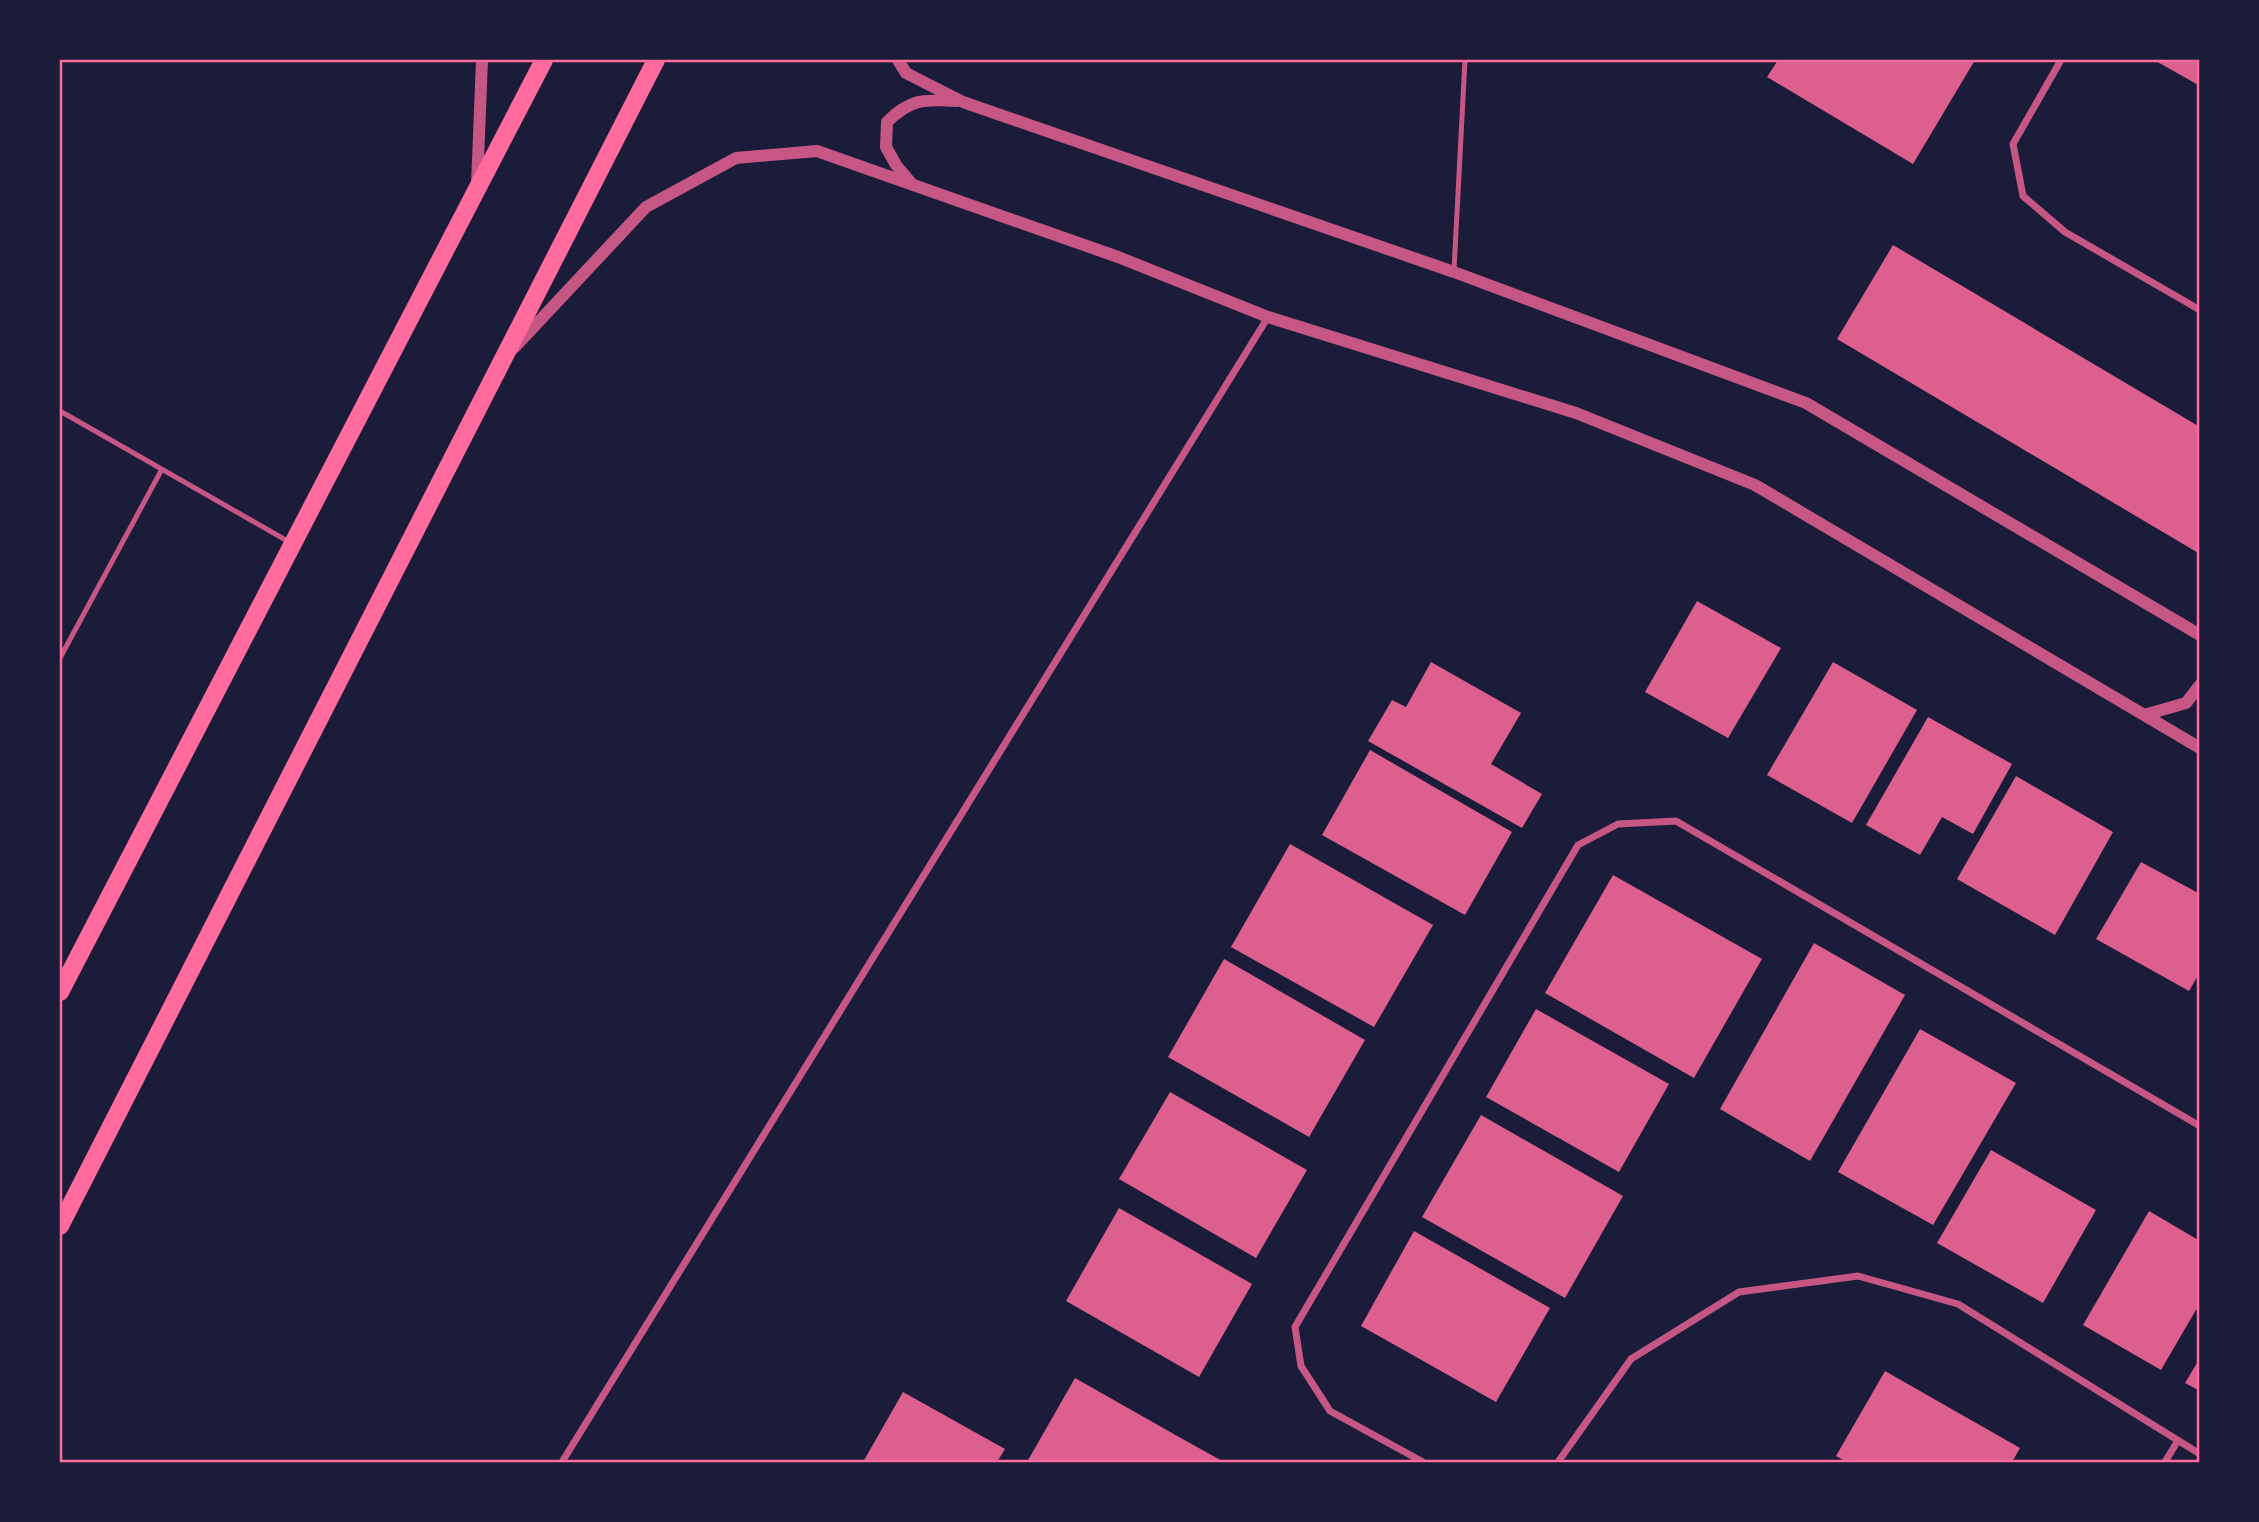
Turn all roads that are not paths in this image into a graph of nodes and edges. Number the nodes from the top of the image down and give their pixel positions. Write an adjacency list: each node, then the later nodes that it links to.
1 (482, 60): 9 (street)
2 (544, 60): 9 (main road)
3 (656, 60): 13 (main road)
4 (898, 60): 7 (street)
5 (1465, 60): 10 (lane)
6 (2061, 60): 11 (street)
7 (963, 102): 8 (street); 10 (street)
8 (915, 186): 12 (street); 13 (street)
9 (477, 192): 16 (main road)
10 (1454, 272): 17 (street)
11 (2200, 310)
12 (1268, 317): 21 (street); 28 (street)
13 (498, 366): 25 (main road)
14 (60, 411): 15 (lane)
15 (162, 469): 16 (lane); 19 (lane)
16 (293, 544): 23 (main road)
17 (2199, 635): 18 (street)
18 (2200, 649)
19 (60, 658)
20 (2200, 685): 21 (street)
21 (2144, 715): 22 (street)
22 (2200, 748)
23 (60, 992)
24 (2200, 1126): 29 (street)
25 (60, 1226)
26 (2177, 1442): 27 (street); 30 (street); 31 (street)
27 (2200, 1454)
28 (562, 1462)
29 (1423, 1462)
30 (1558, 1462)
31 (2165, 1462)

